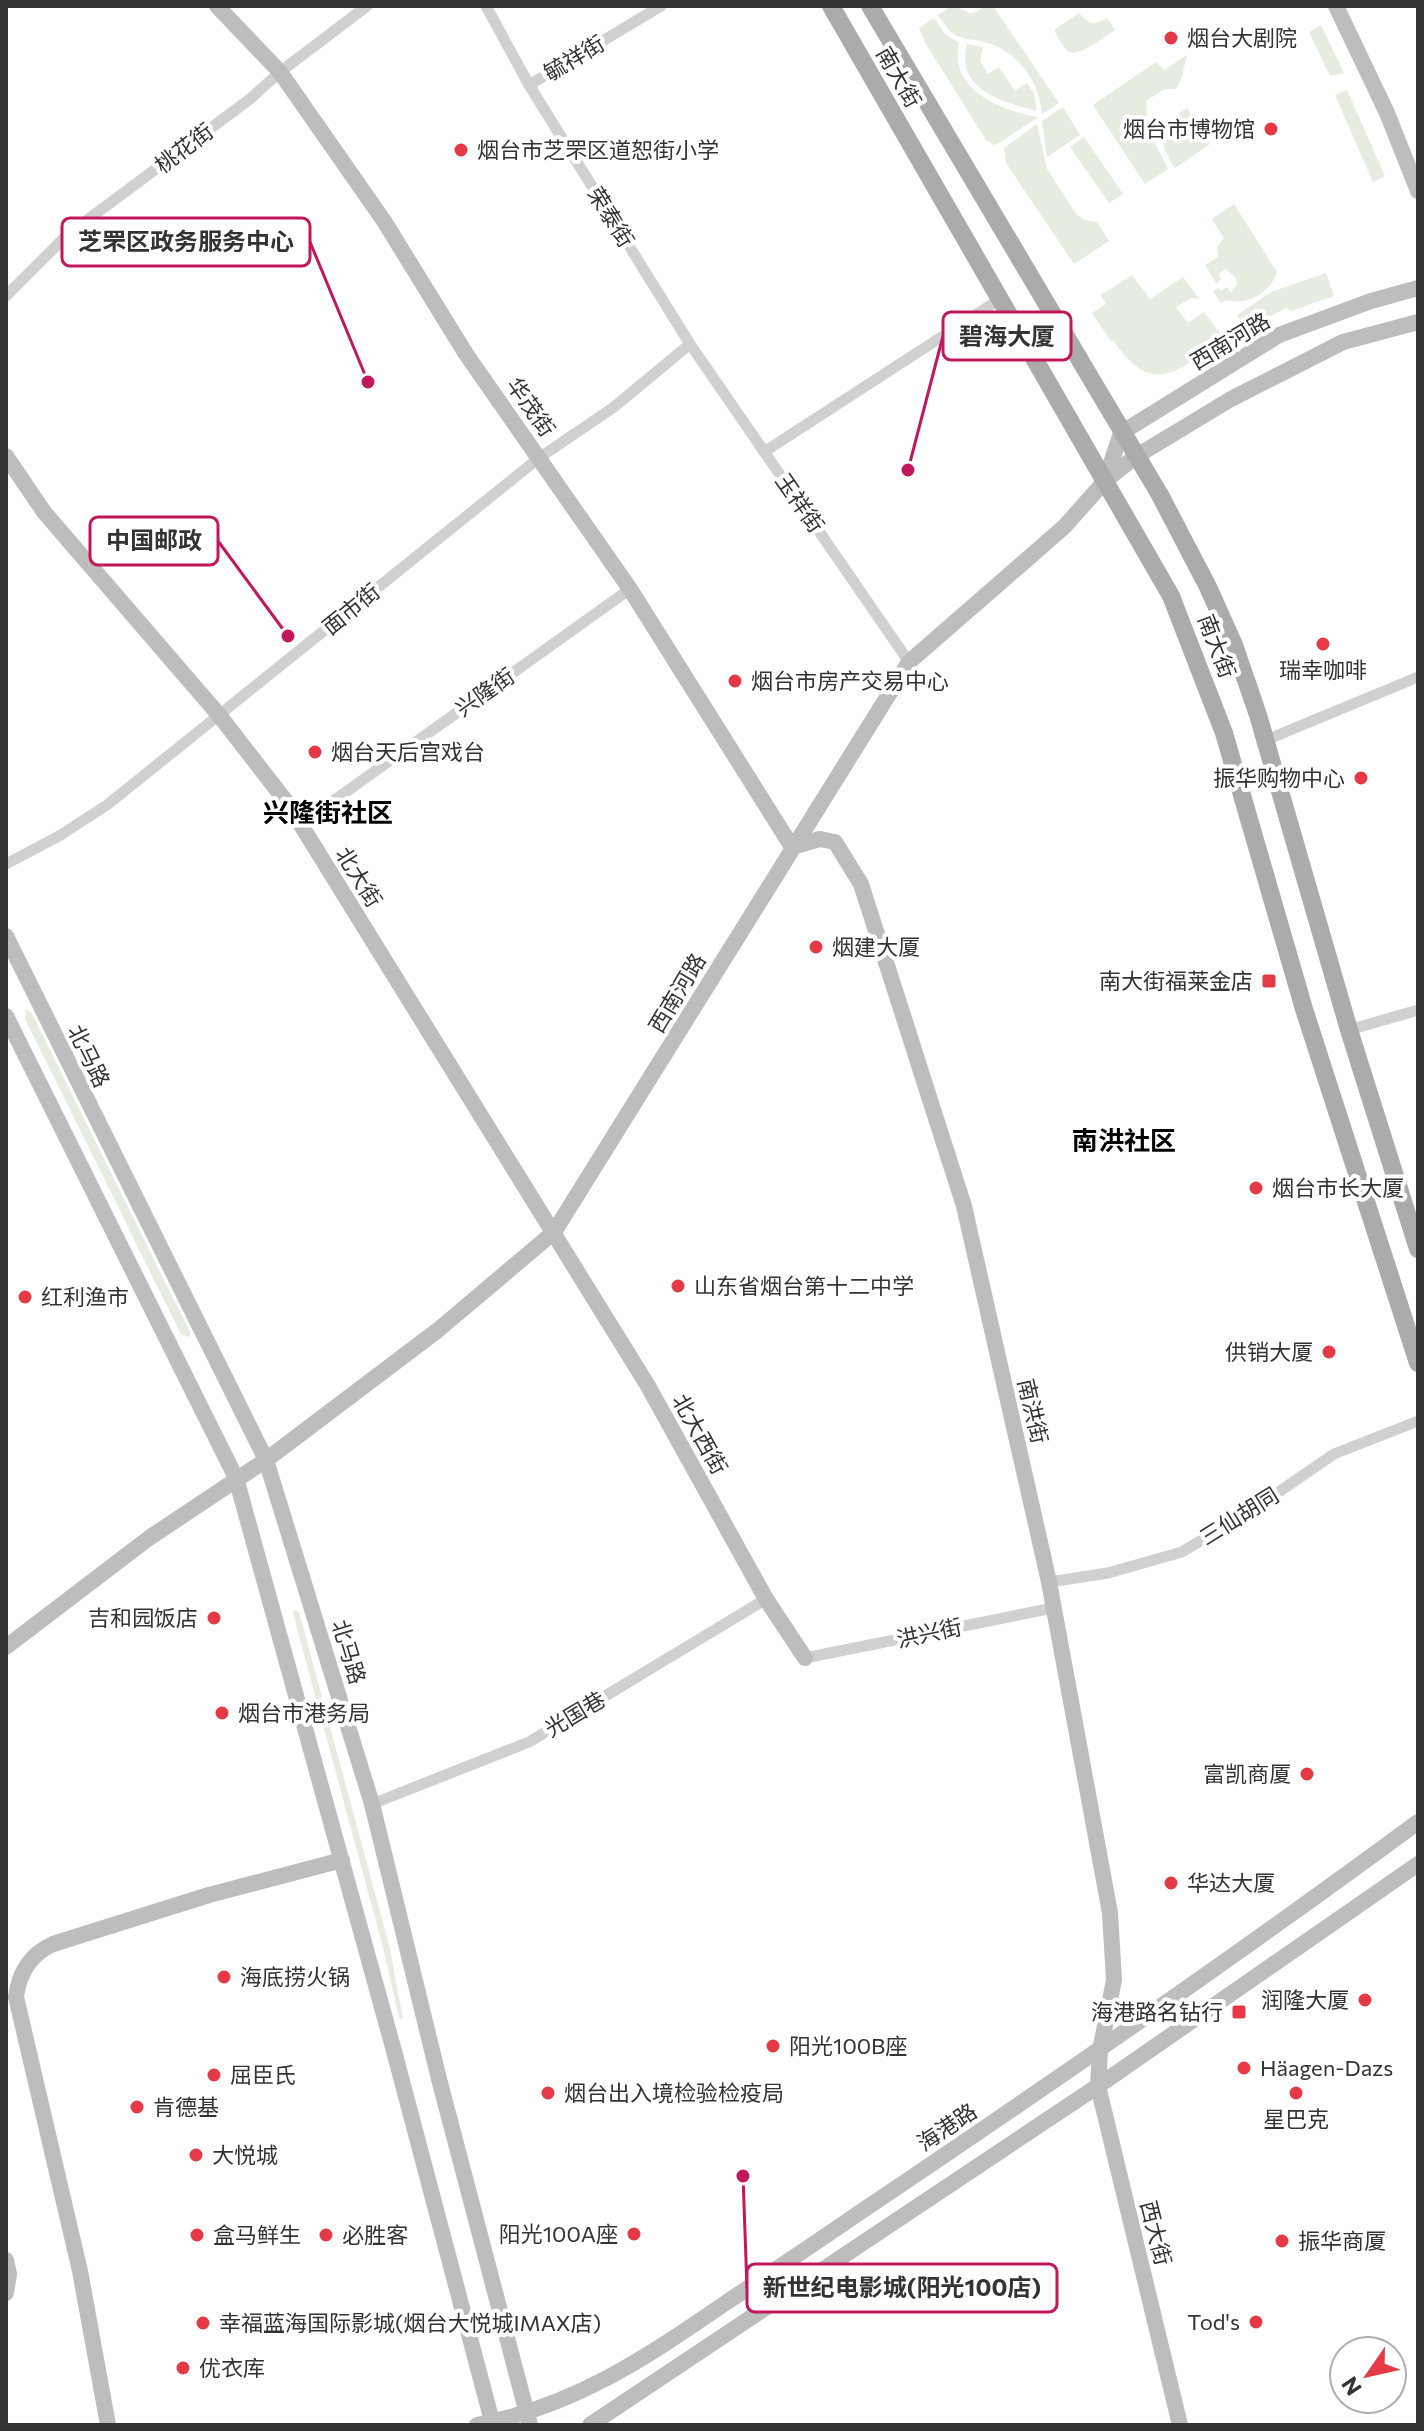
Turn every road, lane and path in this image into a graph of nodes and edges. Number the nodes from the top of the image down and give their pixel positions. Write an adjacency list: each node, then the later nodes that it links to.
1 (217, 6): 8 (main road, 华茂街)
2 (367, 6): 8 (street, 桃花街)
3 (486, 6): 9 (street, 荣泰街)
4 (661, 6): 9 (street, 毓祥街)
5 (831, 6): 13 (main road, 南大街)
6 (870, 6): 16 (main road, 南大街)
7 (1336, 6): 10 (main road)
8 (280, 72): 12 (street, 桃花街); 20 (main road, 华茂街)
9 (529, 85): 15 (street, 荣泰街)
10 (1418, 191)
11 (1418, 288): 16 (main road, 西南河路)
12 (6, 296)
13 (1000, 299): 17 (street); 21 (main road, 南大街)
14 (1418, 322): 19 (main road, 西南河路)
15 (690, 344): 17 (street, 玉祥街); 20 (street, 面市街)
16 (1121, 433): 19 (main road, 南大街); 21 (main road, 西南河路)
17 (764, 452): 23 (street, 玉祥街)
18 (6, 456): 25 (main road, 北大街)
19 (1135, 457): 21 (main road, 西南河路); 26 (main road, 南大街)
20 (539, 458): 22 (main road, 华茂街); 25 (street, 面市街)
21 (1105, 481): 23 (main road, 西南河路); 36 (main road, 南大街)
22 (630, 589): 27 (street, 兴隆街); 28 (main road, 华茂街)
23 (909, 662): 28 (main road, 西南河路)
24 (1418, 677): 26 (street)
25 (219, 715): 27 (main road, 北大街); 29 (street, 面市街)
26 (1266, 740): 33 (main road, 南大街)
27 (301, 824): 34 (main road, 北大街)
28 (792, 847): 34 (main road, 西南河路); 40 (main road, 南洪街)
29 (6, 864)
30 (6, 936): 38 (main road, 北马路)
31 (1418, 1010): 33 (street)
32 (6, 1016): 39 (main road)
33 (1349, 1030): 35 (main road, 南大街)
34 (554, 1232): 38 (main road, 西南河路); 41 (main road, 北大西街)
35 (1418, 1249)
36 (1418, 1363)
37 (1418, 1421): 40 (street, 三仙胡同)
38 (266, 1460): 39 (main road, 西南河路); 45 (main road, 北马路)
39 (236, 1478): 43 (main road, 西南河路); 47 (main road)
40 (1049, 1582): 42 (main road, 南洪街)
41 (766, 1599): 44 (main road, 北大西街); 45 (street, 光国巷)
42 (1053, 1608): 44 (street, 洪兴街); 49 (main road, 南洪街)
43 (6, 1647)
44 (805, 1658)
45 (372, 1804): 53 (main road, 北马路)
46 (1418, 1822): 49 (main road, 海港路)
47 (342, 1860): 54 (main road); 55 (main road)
48 (1418, 1864): 50 (main road)
49 (1100, 2051): 50 (main road, 西大街); 53 (main road, 海港路)
50 (1098, 2086): 56 (main road); 57 (main road, 西大街)
51 (6, 2260): 52 (main road)
52 (6, 2293)
53 (529, 2420): 54 (main road, 海港路)
54 (487, 2424)
55 (108, 2425)
56 (590, 2425)
57 (1180, 2425)

